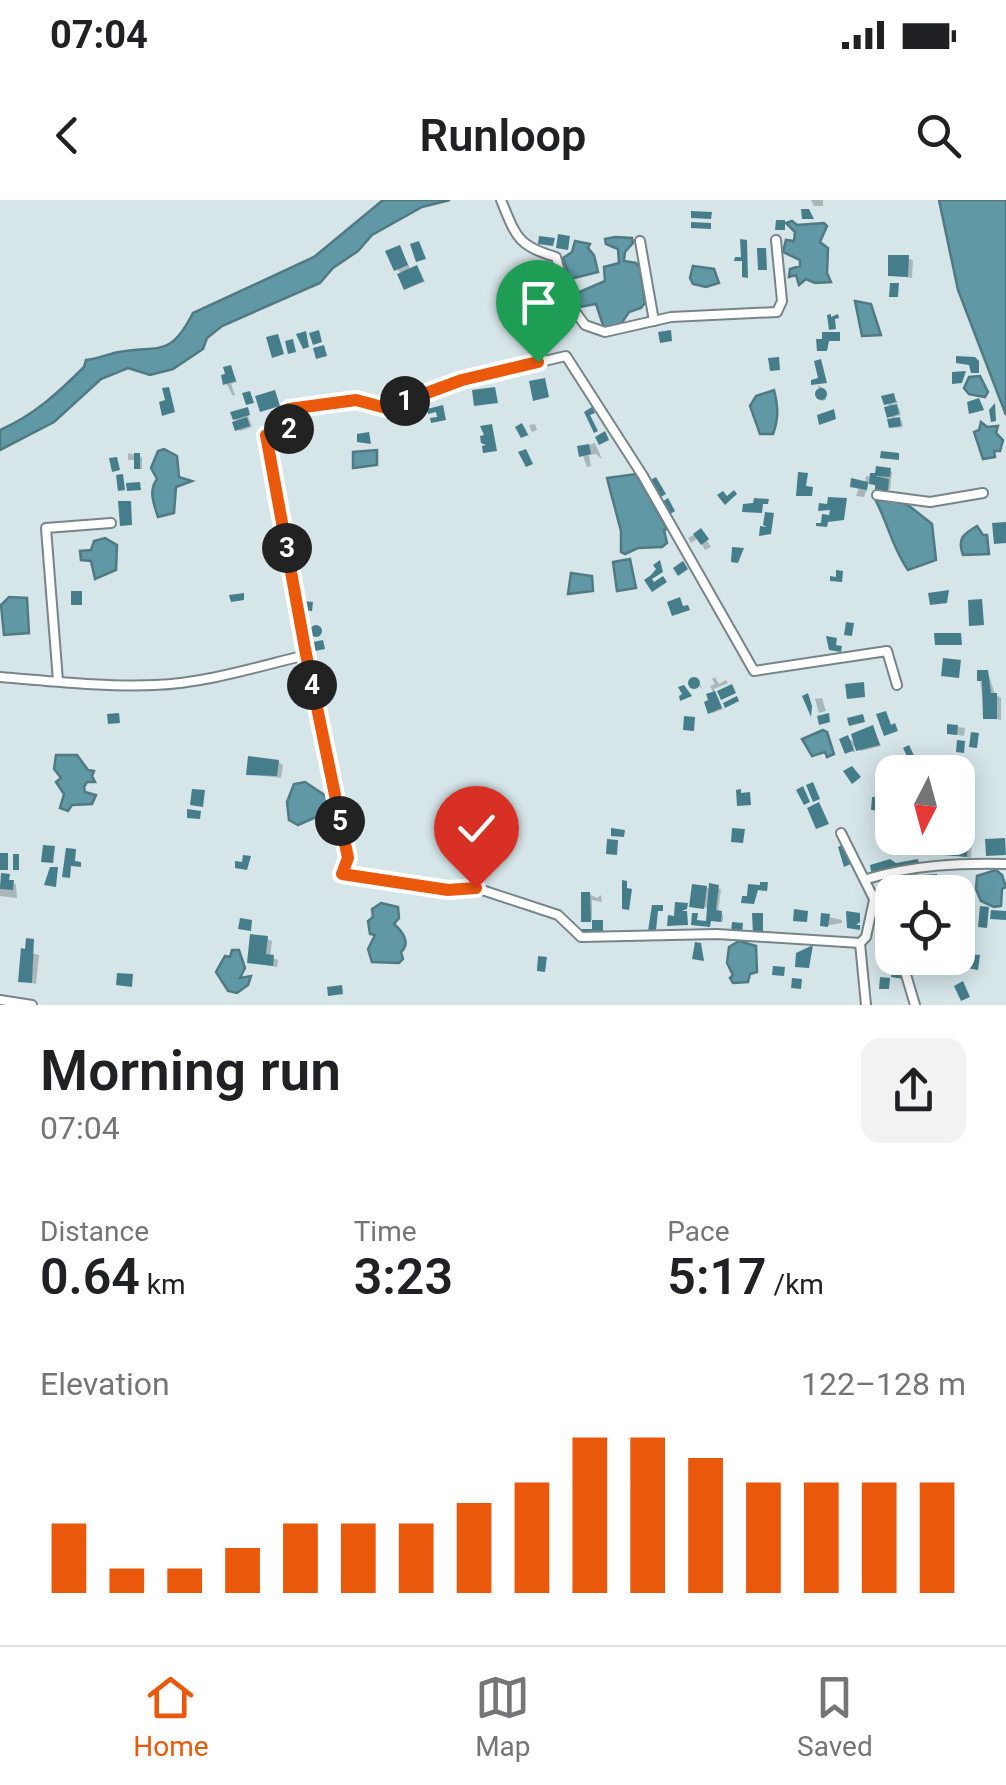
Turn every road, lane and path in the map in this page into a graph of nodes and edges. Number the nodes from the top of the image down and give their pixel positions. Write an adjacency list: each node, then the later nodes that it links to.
1 (501, 200): 4 (street)
2 (640, 240): 4 (street)
3 (776, 240): 4 (street)
4 (654, 321)
5 (984, 492): 6 (street)
6 (876, 495)
7 (111, 523): 10 (street)
8 (306, 654): 10 (street); 11 (street); 16 (street)
9 (0, 678): 10 (street)
10 (58, 681)
11 (897, 685)
12 (841, 832): 14 (street)
13 (1006, 864): 14 (street)
14 (867, 880): 15 (street)
15 (874, 900): 16 (street)
16 (860, 942): 20 (street)
17 (906, 975): 21 (street)
18 (0, 1000): 19 (street)
19 (32, 1005)
20 (866, 1005)
21 (915, 1005)

